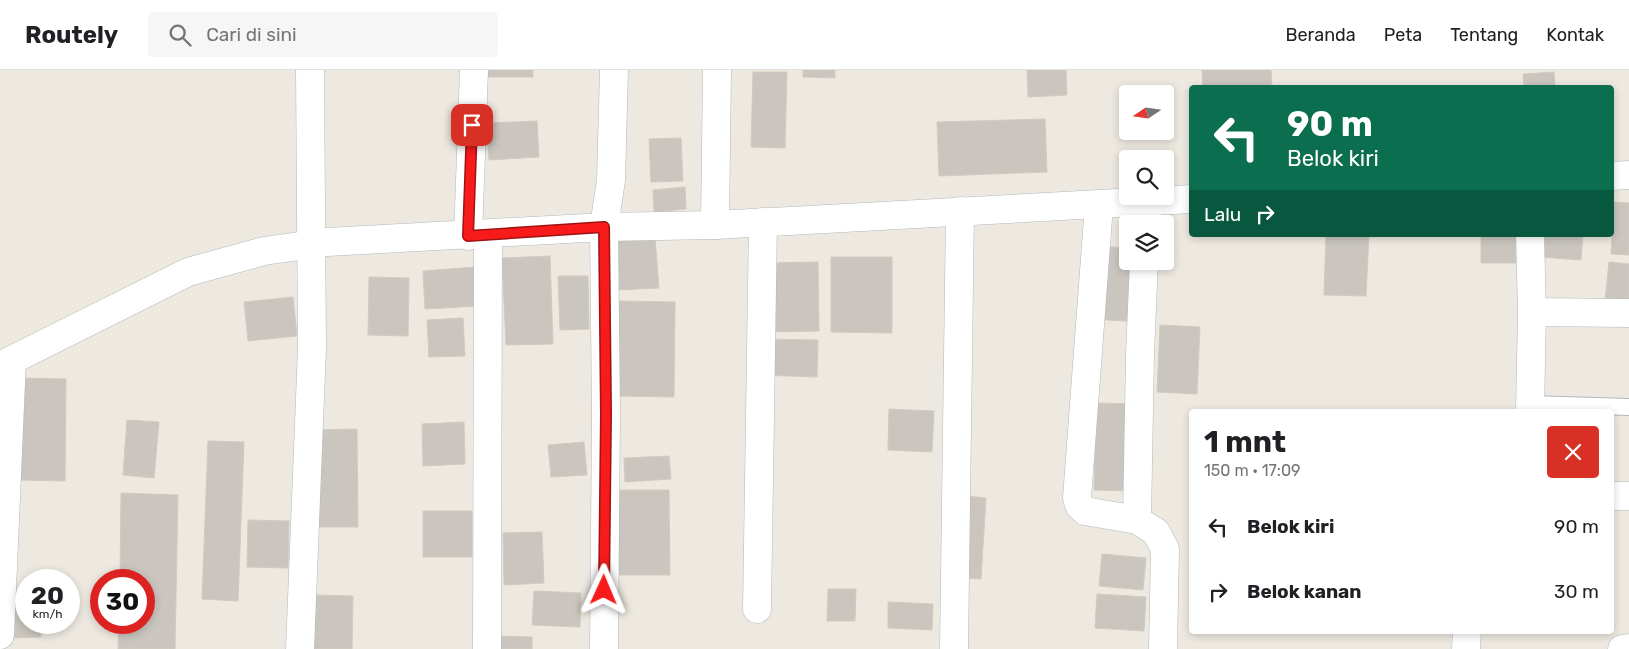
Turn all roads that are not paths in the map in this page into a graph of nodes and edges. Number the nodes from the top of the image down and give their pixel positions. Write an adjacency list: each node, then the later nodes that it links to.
1 (310, 70): 16 (street)
2 (474, 70): 14 (street)
3 (614, 70): 13 (street)
4 (717, 70): 12 (street)
5 (1629, 175): 6 (street)
6 (1614, 176)
7 (1189, 200): 10 (street)
8 (1098, 205): 9 (street); 10 (street); 25 (street)
9 (960, 211): 11 (street); 33 (street)
10 (1146, 213)
11 (763, 222): 12 (street); 26 (street)
12 (716, 225): 13 (street)
13 (604, 227): 14 (street); 32 (street)
14 (478, 235): 16 (street); 31 (street)
15 (1530, 237): 18 (street)
16 (312, 244): 20 (street); 30 (street)
17 (1144, 270): 25 (street)
18 (1532, 312): 19 (street); 22 (street)
19 (1629, 313)
20 (6, 363): 28 (street)
21 (1629, 407): 22 (lane)
22 (1530, 408)
23 (1614, 496): 24 (street)
24 (1629, 496)
25 (1137, 520): 34 (street)
26 (757, 609)
27 (1468, 634): 35 (street)
28 (0, 635)
29 (1629, 648): 36 (street)
30 (300, 649)
31 (488, 649)
32 (604, 649)
33 (954, 649)
34 (1162, 649)
35 (1466, 649)
36 (1622, 649)

